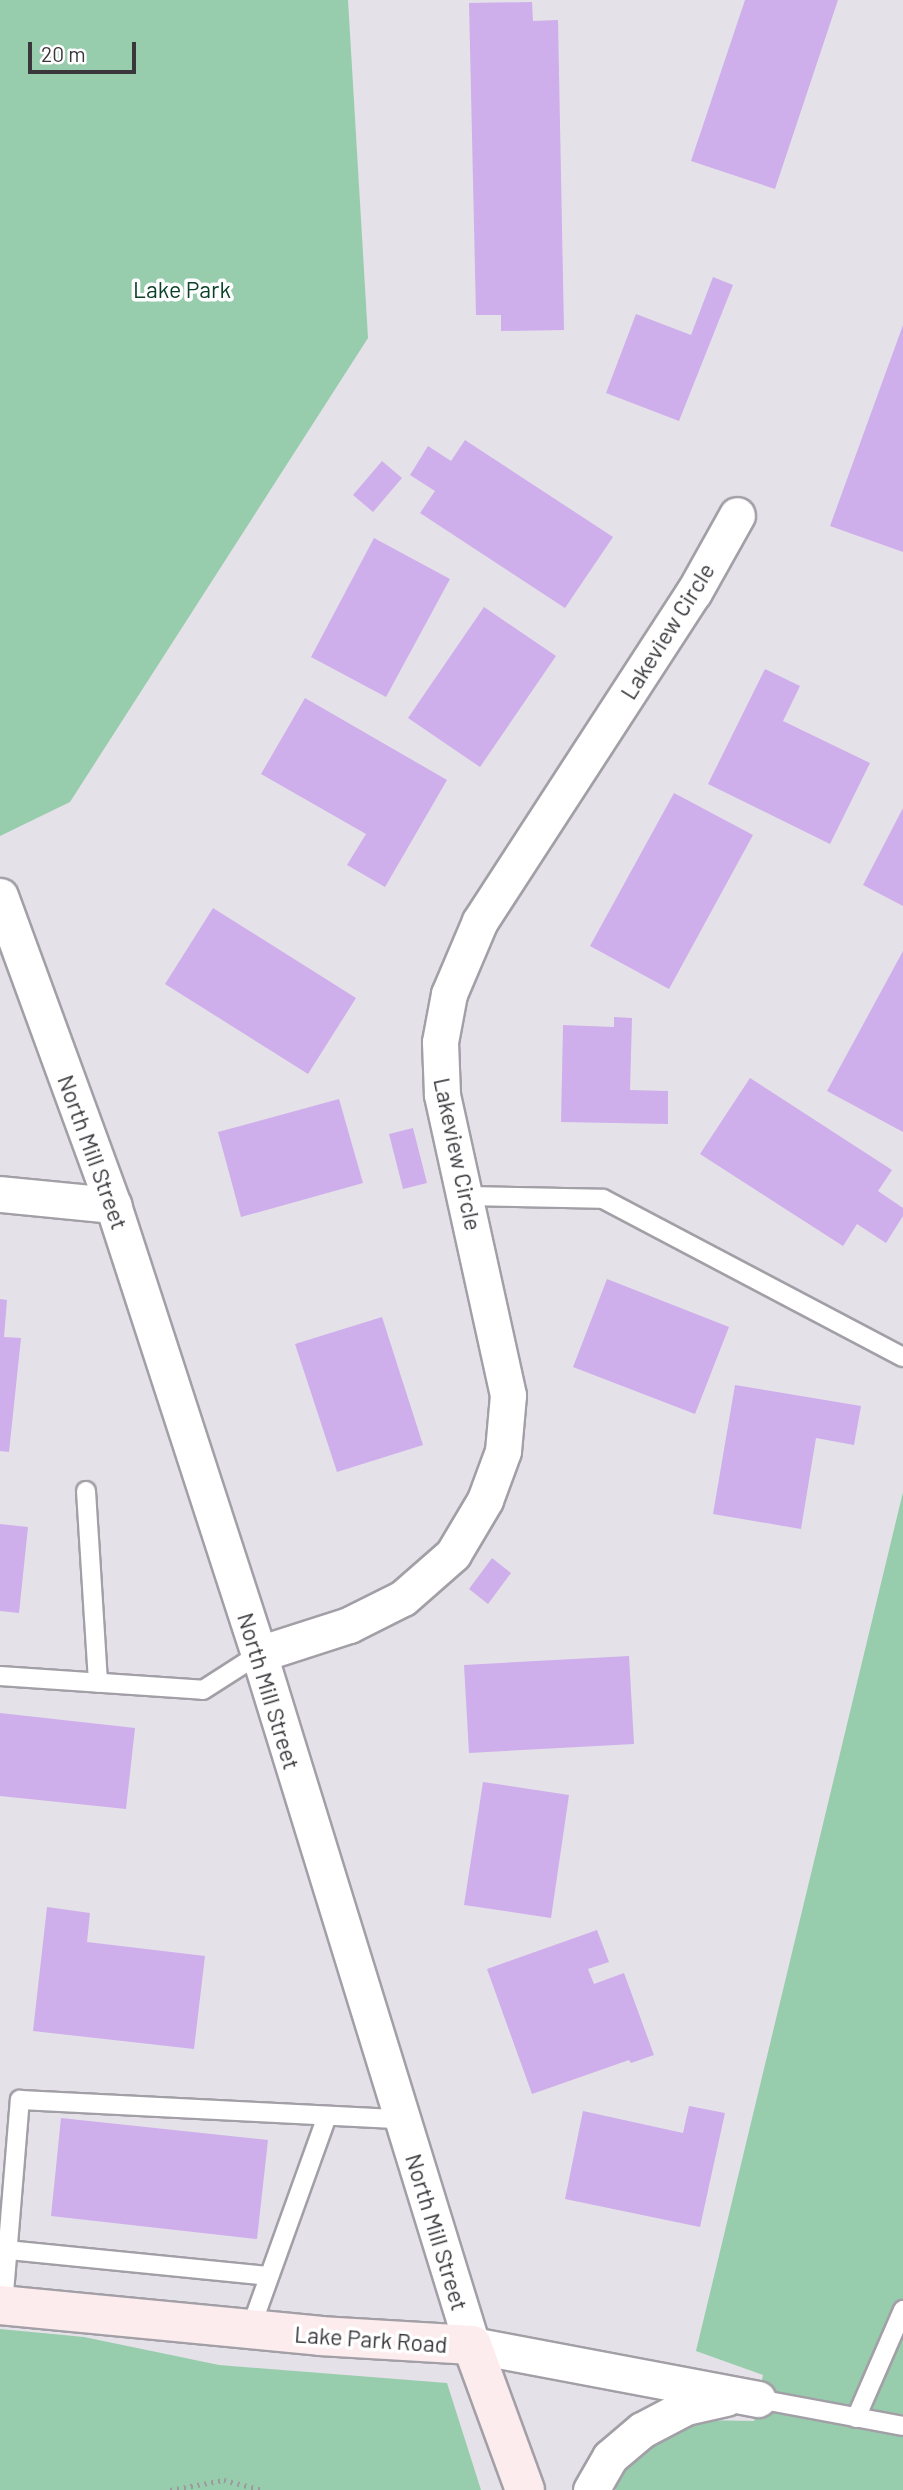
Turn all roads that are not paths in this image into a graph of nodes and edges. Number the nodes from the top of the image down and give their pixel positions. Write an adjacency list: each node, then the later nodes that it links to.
1 (737, 515): 4 (street, Lakeview Circle)
2 (0, 896): 5 (street, North Mill Street)
3 (0, 1194): 5 (street)
4 (466, 1196): 6 (lane); 8 (street, Lakeview Circle)
5 (113, 1205): 8 (street, North Mill Street)
6 (903, 1357)
7 (86, 1491): 10 (lane)
8 (259, 1654): 10 (lane); 12 (street, North Mill Street)
9 (0, 1676): 10 (lane)
10 (98, 1683)
11 (327, 2116): 12 (lane); 13 (lane); 14 (lane)
12 (401, 2119): 18 (street, North Mill Street)
13 (8, 2250): 14 (lane); 15 (lane)
14 (269, 2276): 17 (lane)
15 (1, 2305): 17 (main road, Lake Park Road)
16 (903, 2310): 20 (lane)
17 (250, 2330): 18 (main road, Lake Park Road)
18 (472, 2345): 19 (street, Lake Park Road); 22 (main road, North Mill Street)
19 (748, 2397): 20 (lane, Lake Park Road); 23 (street, Lake Park Road)
20 (856, 2418): 21 (lane, Lake Park Road)
21 (903, 2426)
22 (525, 2490)
23 (591, 2490)

